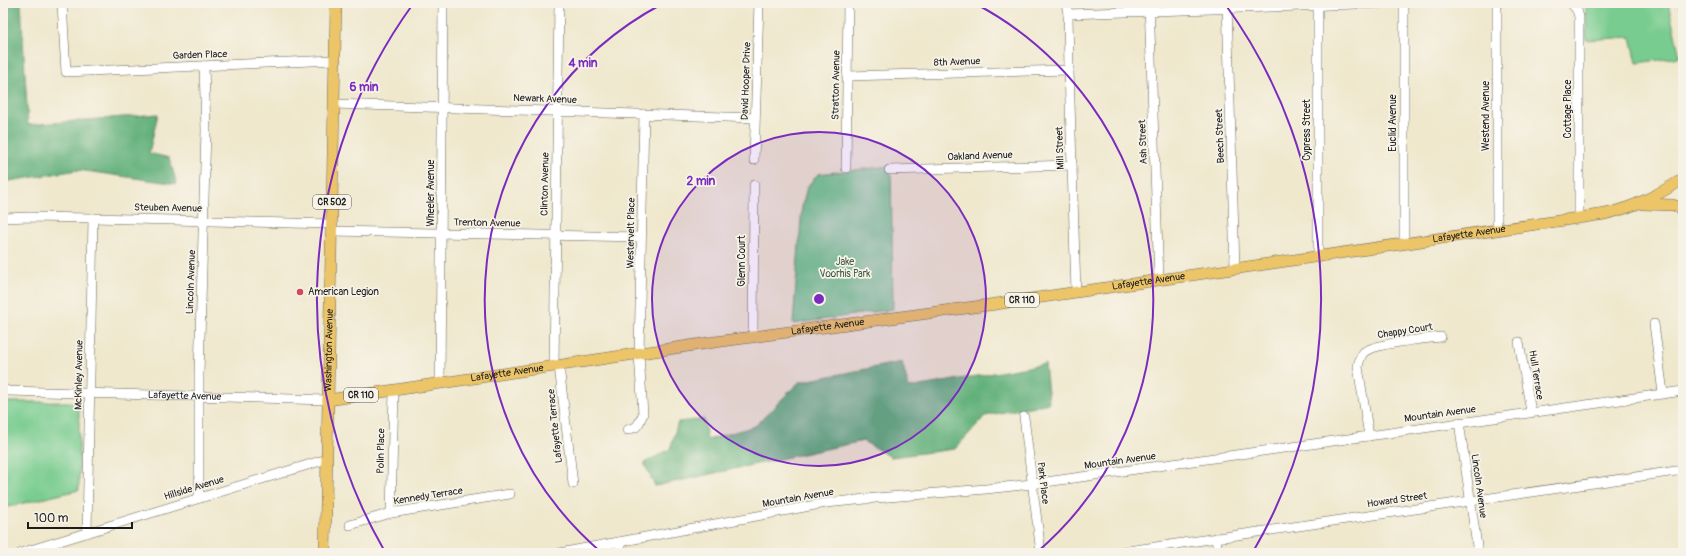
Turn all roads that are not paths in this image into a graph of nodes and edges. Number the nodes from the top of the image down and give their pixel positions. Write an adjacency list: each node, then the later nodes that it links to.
1 (62, 3): 19 (street, Garden Place)
2 (336, 3): 18 (main road, Washington Avenue / CR 502)
3 (443, 3): 23 (street, Wheeler Avenue)
4 (559, 3): 24 (street, Clinton Avenue)
5 (759, 3): 26 (street, David Hooper Drive)
6 (848, 3): 21 (street, Stratton Avenue)
7 (1066, 3): 17 (street, Mill Street)
8 (1384, 3): 13 (street)
9 (1404, 3): 44 (street, Euclid Avenue)
10 (1497, 3): 40 (street, Westend Avenue)
11 (1571, 3): 37 (street, Cottage Place)
12 (1681, 3): 16 (street)
13 (1318, 4): 14 (street); 45 (street, Cypress Street)
14 (1227, 6): 15 (street); 46 (street, Beech Street)
15 (1149, 7): 17 (street); 47 (street, Ash Street)
16 (1683, 11)
17 (1068, 14): 20 (street, Mill Street)
18 (335, 60): 19 (street, Garden Place); 22 (main road, Washington Avenue / CR 502)
19 (204, 66): 38 (street, Lincoln Avenue)
20 (1068, 70): 21 (street, 8th Avenue); 28 (street, Mill Street)
21 (847, 76): 29 (street, Stratton Avenue)
22 (334, 104): 23 (street, Newark Avenue); 39 (main road, Washington Avenue / CR 502)
23 (443, 107): 24 (street, Newark Avenue); 41 (street, Wheeler Avenue)
24 (557, 111): 25 (street, Newark Avenue); 42 (street, Clinton Avenue)
25 (644, 114): 26 (street, Newark Avenue); 43 (street, Westervelt Place)
26 (755, 118): 27 (street, David Hooper Drive)
27 (754, 160)
28 (1072, 165): 30 (street, Oakland Avenue); 48 (street, Mill Street)
29 (846, 168)
30 (889, 170)
31 (1683, 179): 33 (main road)
32 (754, 186): 50 (street, Glenn Court)
33 (1644, 202): 34 (main road, CR 110); 37 (main road, Lafayette Avenue / CR 110)
34 (1683, 209)
35 (3, 218): 36 (street, Steuben Avenue)
36 (93, 218): 38 (street, Steuben Avenue); 59 (street, McKinley Avenue)
37 (1579, 218): 40 (main road, Lafayette Avenue / CR 110)
38 (204, 220): 39 (street, Steuben Avenue); 61 (street, Lincoln Avenue)
39 (332, 228): 41 (street, Trenton Avenue); 62 (main road, Washington Avenue / CR 502)
40 (1497, 230): 44 (main road, Lafayette Avenue / CR 110)
41 (442, 233): 42 (street, Trenton Avenue); 55 (street, Wheeler Avenue)
42 (556, 236): 43 (street, Trenton Avenue); 54 (street, Clinton Avenue)
43 (641, 237): 53 (street, Westervelt Place)
44 (1404, 243): 45 (main road, Lafayette Avenue / CR 110)
45 (1318, 256): 46 (main road, Lafayette Avenue / CR 110)
46 (1235, 268): 47 (main road, Lafayette Avenue / CR 110)
47 (1159, 280): 48 (main road, Lafayette Avenue / CR 110)
48 (1076, 292): 50 (main road, Lafayette Avenue / CR 110)
49 (1654, 324): 60 (street)
50 (752, 337): 53 (main road, Lafayette Avenue / CR 110)
51 (1441, 337): 67 (street, Chappy Court)
52 (1519, 342): 63 (street, Hull Terrace)
53 (639, 354): 54 (main road, Lafayette Avenue / CR 110); 66 (street, Westervelt Place)
54 (557, 366): 55 (main road, Lafayette Avenue / CR 110); 70 (street, Lafayette Terrace)
55 (440, 383): 57 (main road, Lafayette Avenue / CR 110)
56 (3, 389): 59 (street, Lafayette Avenue)
57 (394, 390): 62 (main road, Lafayette Avenue / CR 110); 75 (street, Polin Place)
58 (1683, 391): 60 (street, Mountain Avenue)
59 (90, 393): 61 (street, Lafayette Avenue); 77 (street, McKinley Avenue)
60 (1663, 393): 63 (street, Mountain Avenue)
61 (199, 396): 62 (street, Lafayette Avenue); 73 (street, Lincoln Avenue)
62 (328, 400): 68 (main road, Washington Avenue / CR 502)
63 (1531, 412): 65 (street, Mountain Avenue)
64 (1024, 416): 71 (street, Park Place)
65 (1459, 422): 67 (street, Mountain Avenue); 74 (street, Lincoln Avenue)
66 (627, 430)
67 (1369, 436): 71 (street, Mountain Avenue)
68 (326, 459): 73 (street, Hillside Avenue); 82 (main road, Washington Avenue / CR 502)
69 (1683, 470): 74 (street, Howard Street)
70 (572, 484)
71 (1032, 484): 79 (street, Mountain Avenue); 85 (street, Park Place)
72 (510, 494): 75 (street, Kennedy Terrace)
73 (199, 498): 77 (street, Hillside Avenue)
74 (1470, 501): 78 (street, Howard Street); 88 (street, Lincoln Avenue)
75 (391, 513): 76 (street, Kennedy Terrace)
76 (350, 525)
77 (87, 533): 81 (street, Hillside Avenue)
78 (1216, 538): 86 (street, Howard Street); 87 (street)
79 (620, 542): 83 (street, Mountain Avenue); 84 (street)
80 (1683, 552): 89 (street)
81 (22, 553)
82 (325, 553)
83 (560, 553)
84 (621, 553)
85 (1041, 553)
86 (1114, 553)
87 (1218, 553)
88 (1478, 553)
89 (1679, 553)

